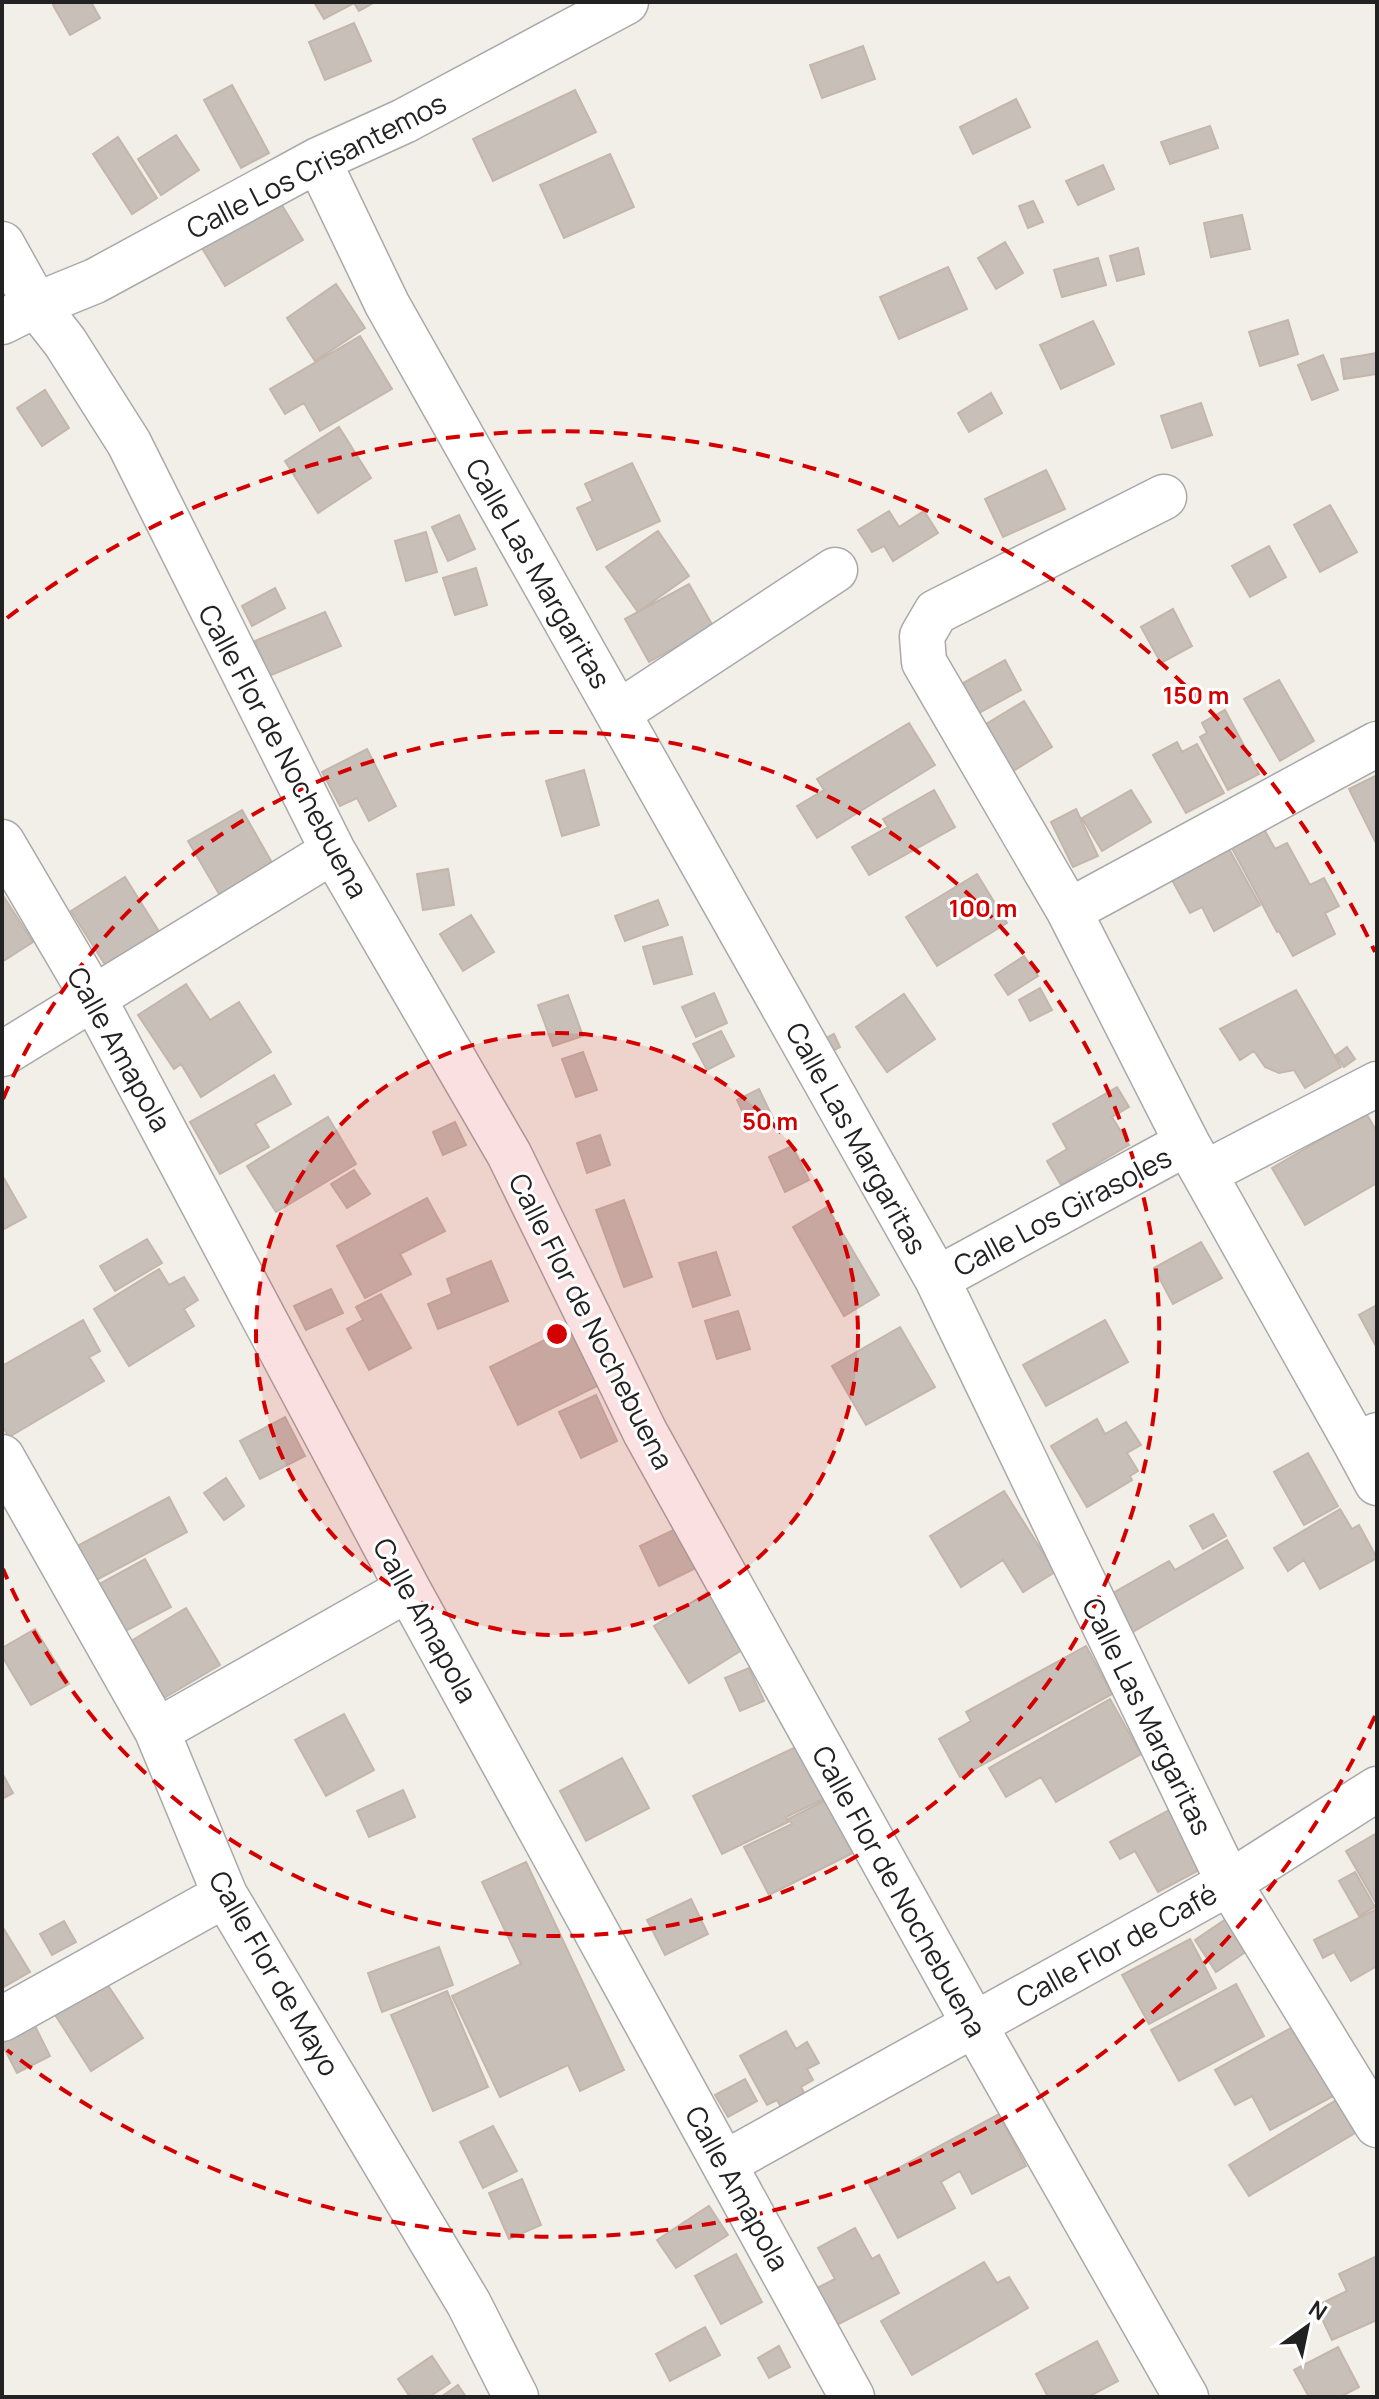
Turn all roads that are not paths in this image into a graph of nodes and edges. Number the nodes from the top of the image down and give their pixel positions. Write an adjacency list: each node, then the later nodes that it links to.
1 (626, 2): 2 (street, Calle Los Crisantemos)
2 (570, 16): 3 (street, Calle Los Crisantemos)
3 (318, 160): 5 (street, Calle Los Crisantemos); 8 (street, Calle Las Margaritas)
4 (2, 244): 5 (street, Calle Flor de Nochebuena)
5 (19, 313): 11 (street, Calle Flor de Nochebuena)
6 (1164, 497): 12 (street)
7 (835, 570): 8 (street)
8 (618, 713): 17 (street, Calle Las Margaritas)
9 (1377, 744): 12 (street)
10 (2, 842): 13 (street, Calle Amapola)
11 (333, 851): 13 (street); 26 (street, Calle Flor de Nochebuena)
12 (1069, 911): 16 (street)
13 (93, 997): 14 (street); 20 (street, Calle Amapola)
14 (2, 1054)
15 (1377, 1084): 16 (street, Calle Los Girasoles)
16 (1196, 1158): 17 (street, Calle Los Girasoles); 18 (street)
17 (937, 1279): 23 (street, Calle Las Margaritas)
18 (1370, 1455)
19 (2, 1457): 21 (street, Calle Flor de Mayo)
20 (408, 1589): 21 (street); 28 (street, Calle Amapola)
21 (157, 1731): 24 (street, Calle Flor de Mayo)
22 (1377, 1789): 23 (street, Calle Flor de Café)
23 (1229, 1883): 26 (street, Calle Flor de Café); 27 (street, Calle Las Margaritas)
24 (225, 1895): 25 (street); 29 (street, Calle Flor de Mayo)
25 (2, 2019)
26 (974, 2024): 28 (street, Calle Flor de Café); 31 (street, Calle Flor de Nochebuena)
27 (1377, 2125)
28 (725, 2163): 30 (street, Calle Amapola)
29 (516, 2397)
30 (852, 2397)
31 (1186, 2397)

